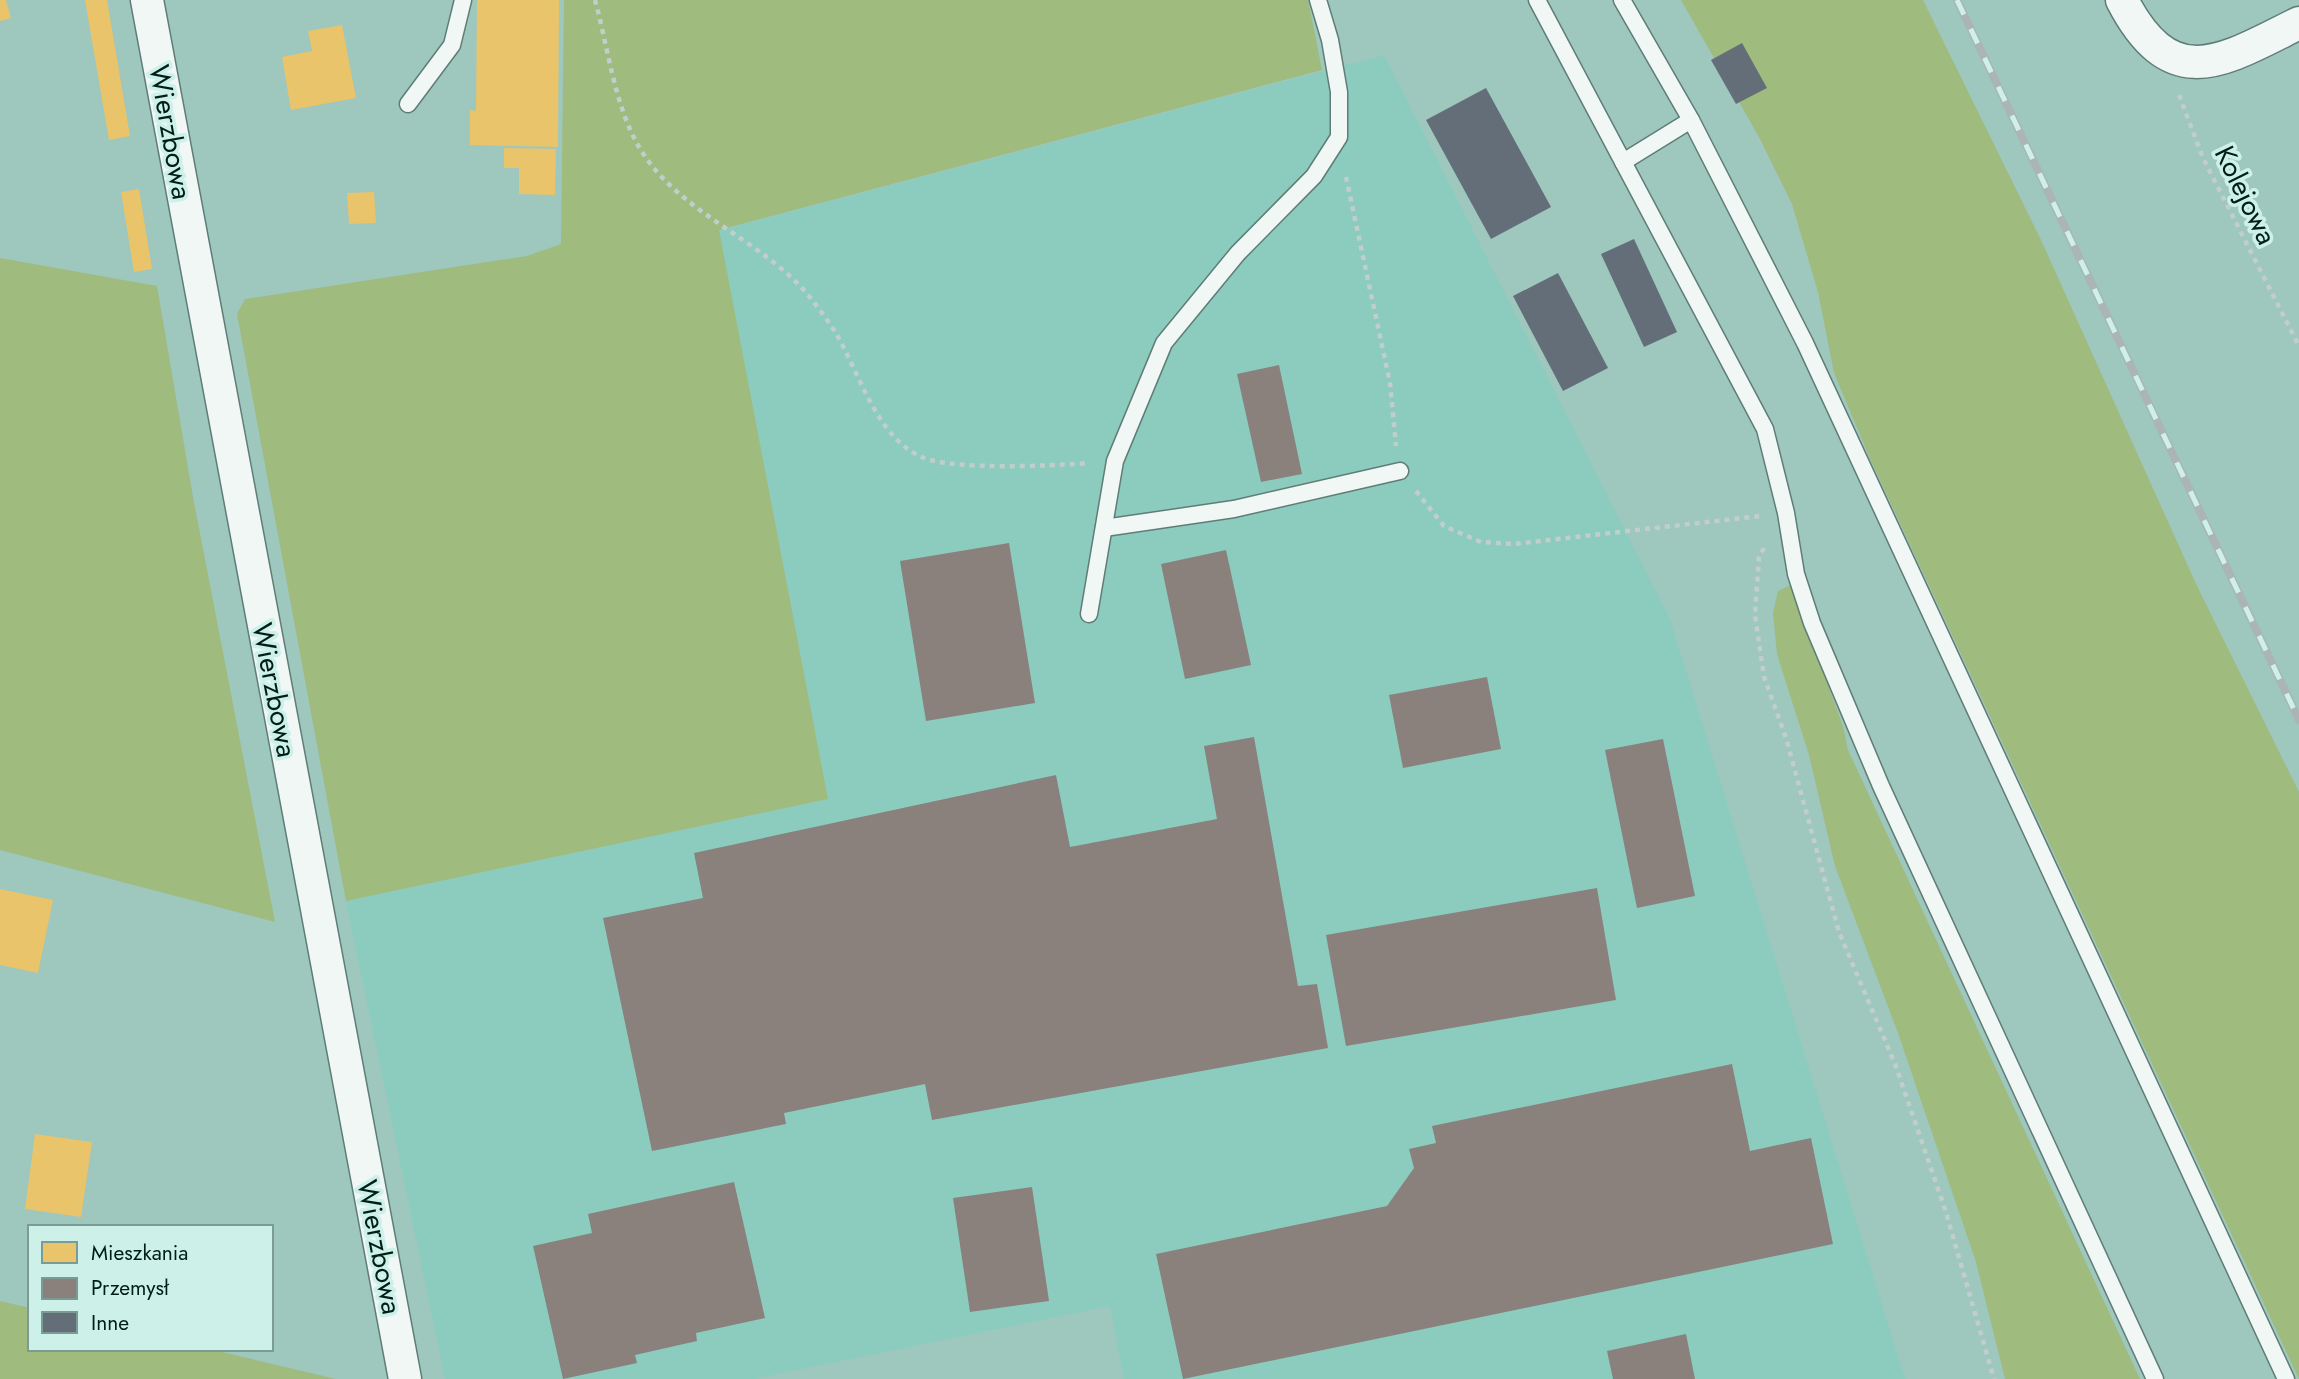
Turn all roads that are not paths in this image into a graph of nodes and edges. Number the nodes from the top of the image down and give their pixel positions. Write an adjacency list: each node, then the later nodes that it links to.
1 (147, 0): 14 (street, Wierzbowa)
2 (463, 0): 8 (lane)
3 (1318, 0): 12 (lane)
4 (1536, 0): 10 (lane)
5 (1622, 0): 9 (lane)
6 (2122, 0): 7 (street)
7 (2299, 23)
8 (408, 104)
9 (1691, 120): 10 (lane); 16 (lane)
10 (1623, 162): 15 (lane)
11 (1400, 471): 12 (lane)
12 (1104, 528): 13 (lane)
13 (1089, 614)
14 (405, 1379)
15 (2155, 1379)
16 (2286, 1379)

